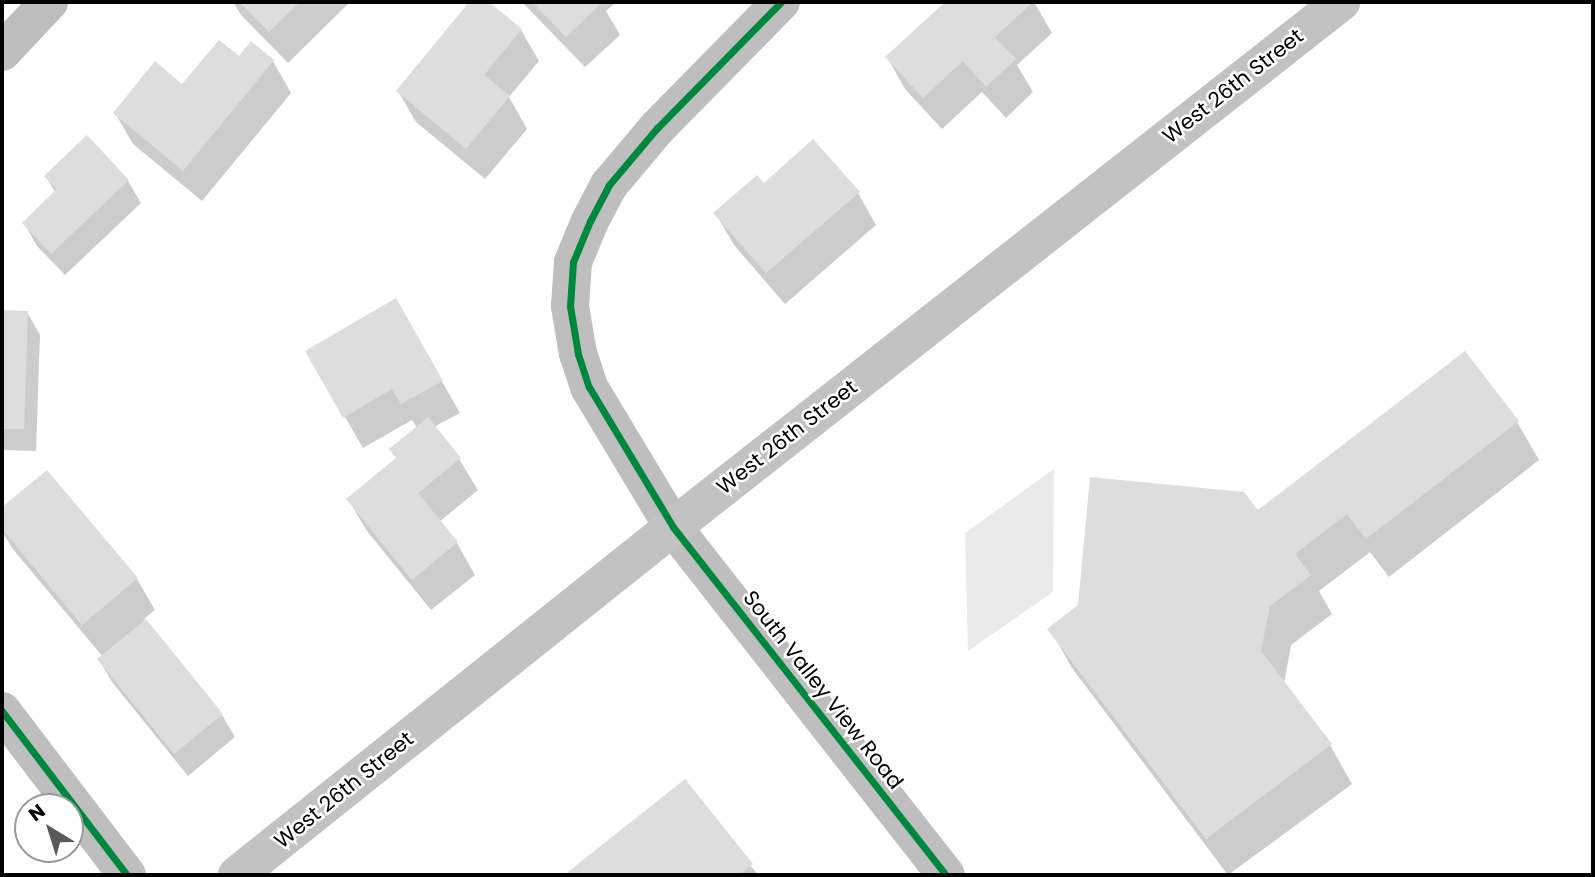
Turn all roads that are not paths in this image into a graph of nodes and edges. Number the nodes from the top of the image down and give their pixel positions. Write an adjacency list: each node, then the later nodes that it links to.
1 (48, 2): 4 (street)
2 (781, 2): 5 (street, South Valley View Road)
3 (1341, 2): 5 (main road, West 26th Street)
4 (2, 52)
5 (673, 527): 8 (main road, West 26th Street); 9 (street, South Valley View Road)
6 (2, 711): 7 (street)
7 (127, 875)
8 (237, 875)
9 (946, 875)

